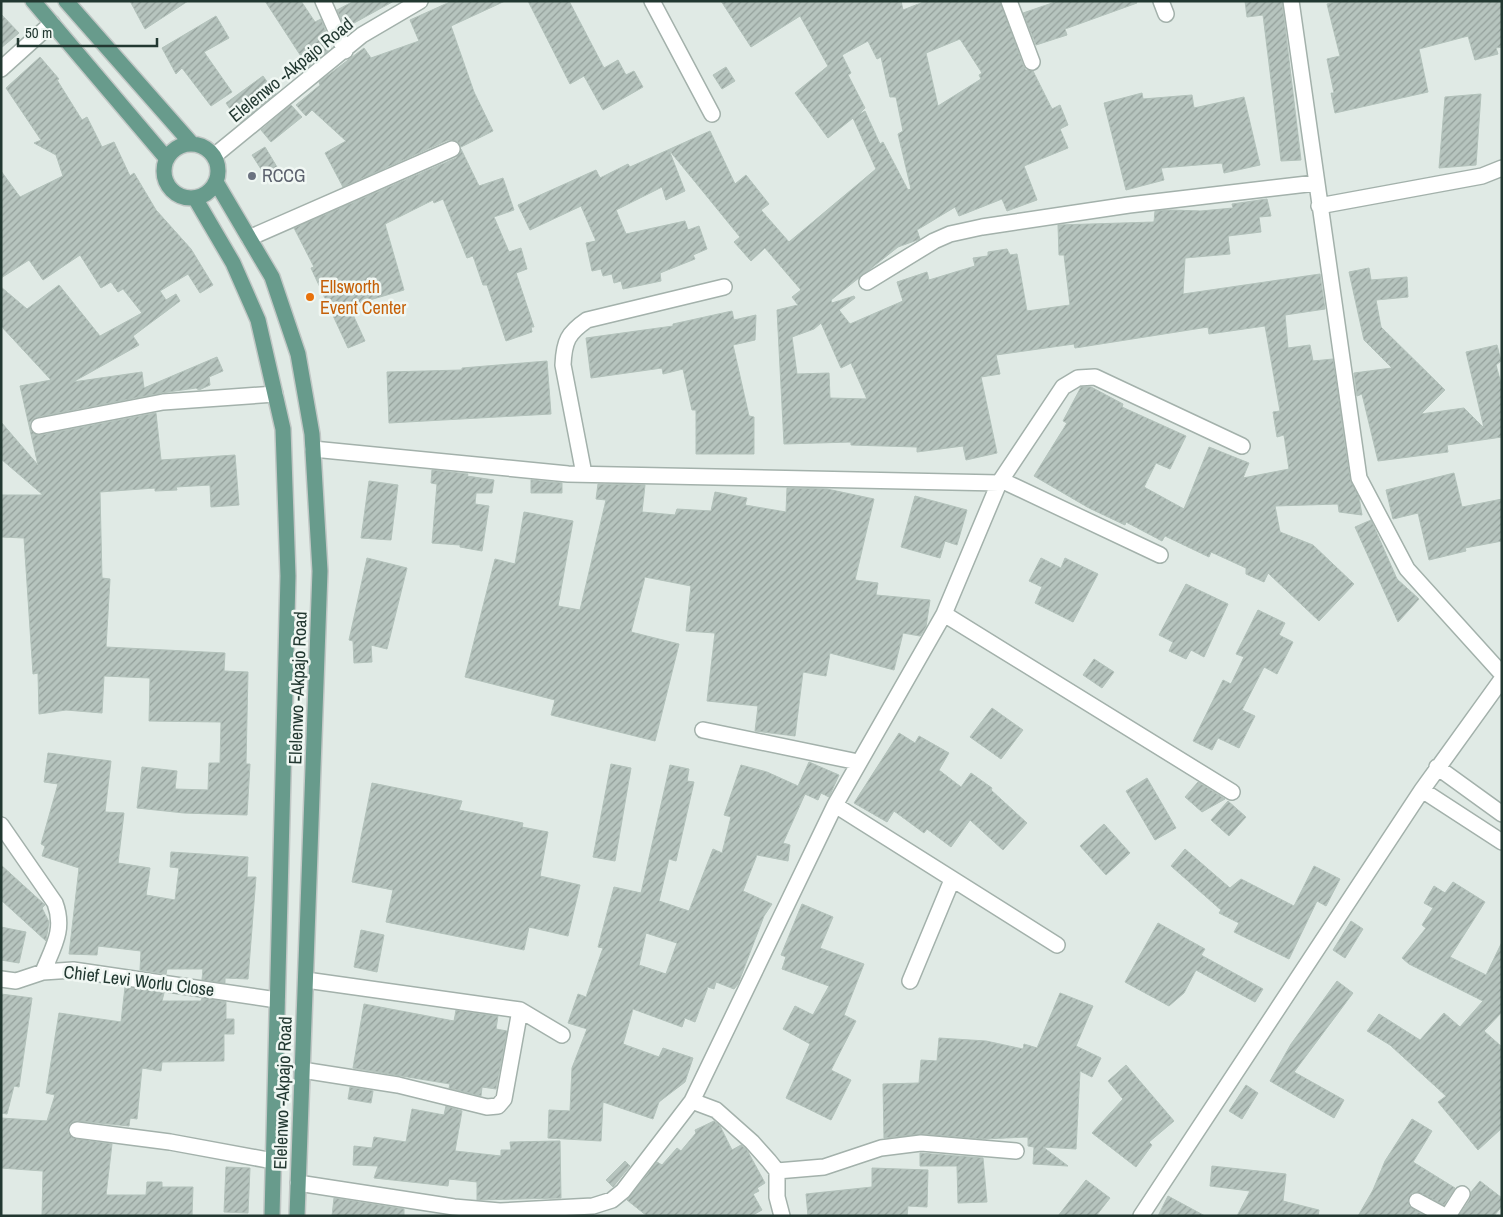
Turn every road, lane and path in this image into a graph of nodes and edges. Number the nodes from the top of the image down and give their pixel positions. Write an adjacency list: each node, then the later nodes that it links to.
1 (33, 1): 8 (main road)
2 (66, 1): 13 (main road)
3 (323, 1): 9 (street)
4 (420, 1): 9 (street, Elelenwo -Akpajo Road)
5 (652, 1): 12 (street)
6 (1009, 1): 10 (street)
7 (1294, 2): 19 (street)
8 (52, 23): 11 (street); 16 (main road)
9 (345, 51): 15 (street, Elelenwo -Akpajo Road)
10 (1032, 62)
11 (1, 69)
12 (712, 114)
13 (192, 144): 15 (main road); 16 (main road)
14 (452, 149): 22 (street)
15 (214, 156): 18 (main road)
16 (167, 159): 20 (main road)
17 (1502, 168): 21 (street)
18 (216, 182): 20 (main road); 22 (main road, Elelenwo -Akpajo Road)
19 (1316, 183): 21 (street); 23 (street)
20 (195, 198): 25 (main road, Elelenwo -Akpajo Road)
21 (1319, 206): 33 (street)
22 (249, 238): 28 (main road, Elelenwo -Akpajo Road)
23 (867, 282)
24 (724, 287): 29 (street)
25 (276, 394): 26 (street); 51 (main road, Elelenwo -Akpajo Road)
26 (39, 426)
27 (1242, 446): 30 (street)
28 (313, 449): 29 (street); 49 (main road, Elelenwo -Akpajo Road)
29 (584, 474): 30 (street)
30 (1000, 482): 31 (street); 32 (street)
31 (1160, 555)
32 (944, 614): 36 (street); 39 (street)
33 (1502, 674)
34 (1502, 679): 37 (street)
35 (703, 730): 36 (street)
36 (858, 762): 40 (street)
37 (1437, 767): 38 (street); 41 (street)
38 (1422, 790): 43 (street); 66 (street)
39 (1232, 792)
40 (835, 805): 45 (street); 55 (street)
41 (1495, 810): 43 (street)
42 (1, 825): 47 (street)
43 (1476, 825): 44 (street)
44 (1502, 842)
45 (952, 880): 46 (street); 50 (street)
46 (1057, 945)
47 (43, 972): 48 (street, Chief Levi Worlu Close); 51 (street, Chief Levi Worlu Close)
48 (1, 979)
49 (306, 980): 52 (street); 54 (main road, Elelenwo -Akpajo Road)
50 (910, 981)
51 (277, 1000): 58 (main road, Elelenwo -Akpajo Road)
52 (520, 1010): 53 (street); 54 (street)
53 (562, 1035)
54 (302, 1070): 60 (main road, Elelenwo -Akpajo Road)
55 (692, 1101): 59 (street); 60 (street)
56 (77, 1130): 58 (street)
57 (1016, 1151): 59 (street)
58 (273, 1161): 63 (main road, Elelenwo -Akpajo Road)
59 (777, 1171): 65 (street)
60 (298, 1183): 64 (main road, Elelenwo -Akpajo Road)
61 (1462, 1194): 67 (street)
62 (1417, 1201): 67 (street)
63 (272, 1216)
64 (296, 1216)
65 (782, 1216)
66 (1141, 1216)
67 (1447, 1216)

